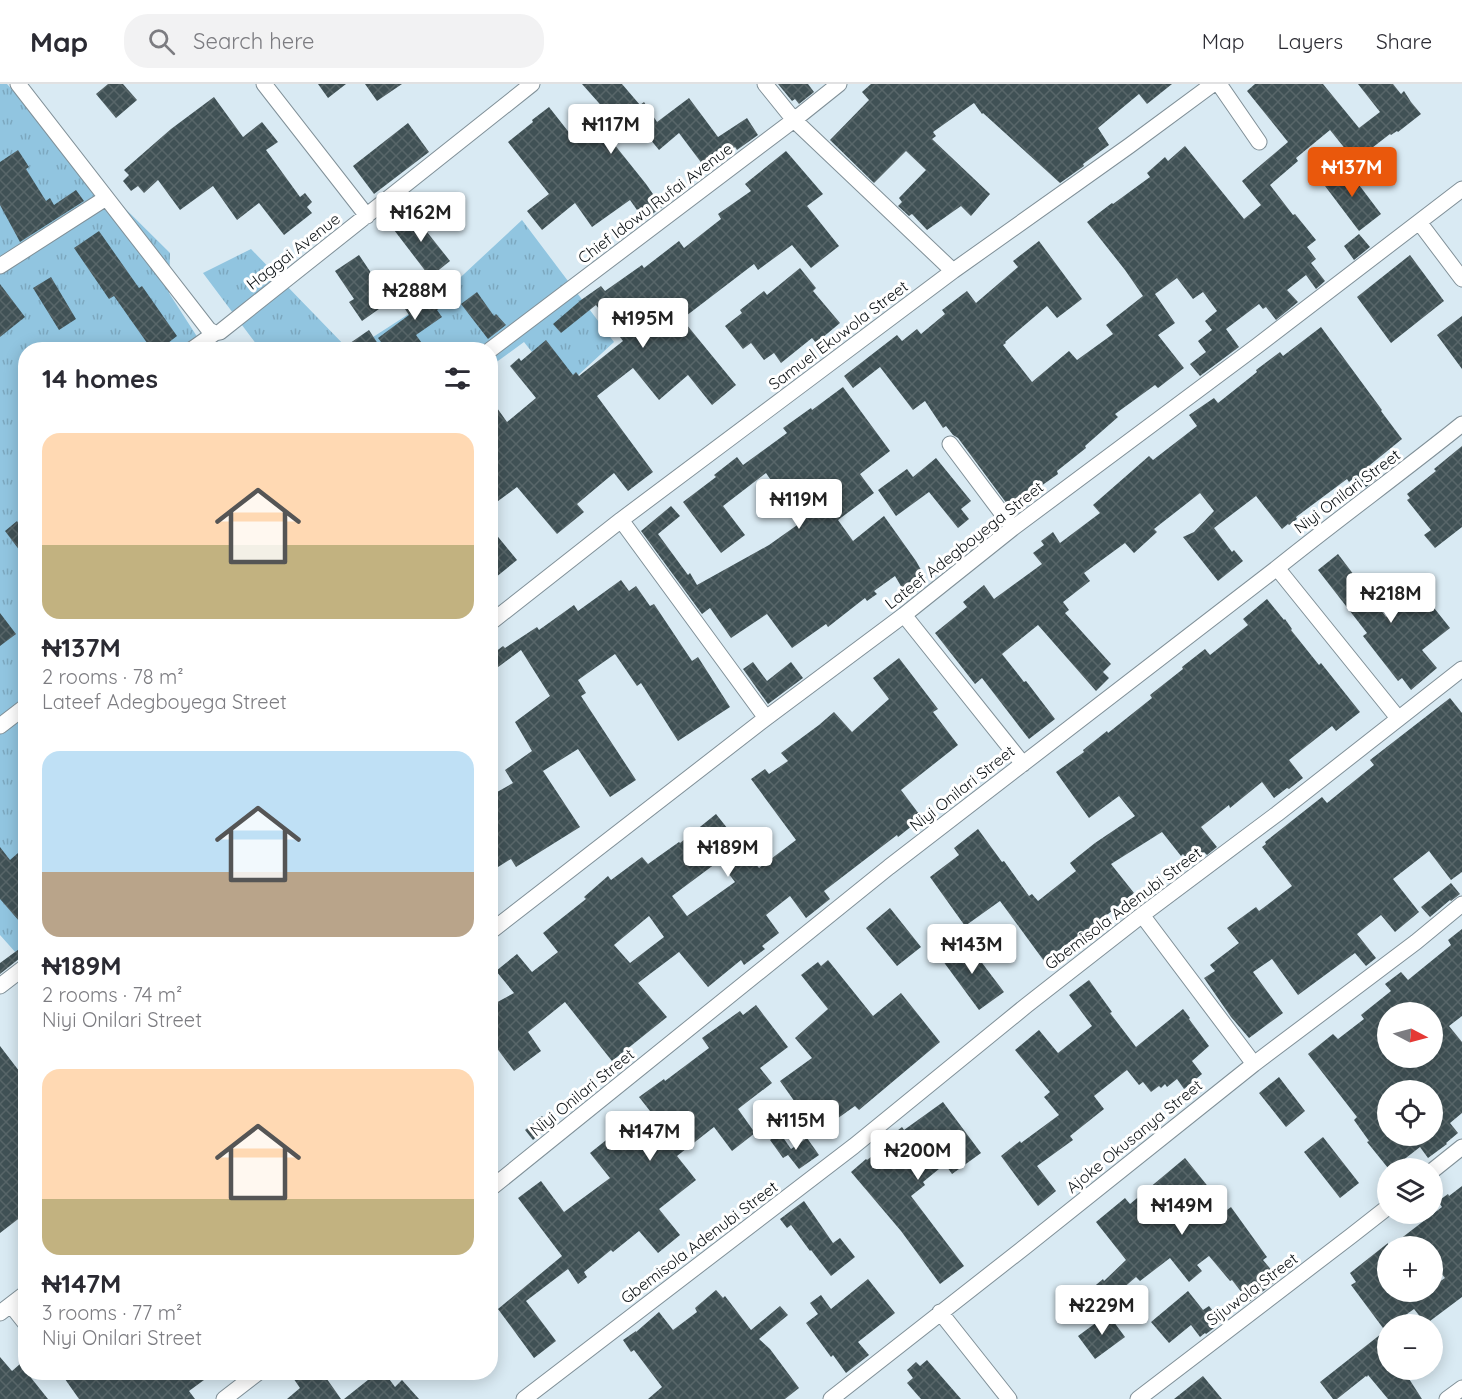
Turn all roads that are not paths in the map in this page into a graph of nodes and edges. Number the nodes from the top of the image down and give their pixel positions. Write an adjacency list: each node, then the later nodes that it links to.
1 (18, 84): 11 (street)
2 (264, 84): 12 (street)
3 (765, 84): 8 (street)
4 (839, 84): 8 (street, Chief Idowu Rufai Avenue)
5 (1213, 84): 15 (street, Samuel Ekuwola Street)
6 (1219, 84): 9 (street)
7 (529, 85): 12 (street, Haggai Avenue)
8 (794, 120): 15 (street); 19 (street, Chief Idowu Rufai Avenue)
9 (1259, 142)
10 (1462, 189): 13 (street, Lateef Adegboyega Street)
11 (106, 198): 14 (street); 17 (street)
12 (367, 216): 17 (street, Haggai Avenue)
13 (1419, 222): 16 (street); 23 (street, Lateef Adegboyega Street)
14 (0, 266)
15 (953, 271): 22 (street, Samuel Ekuwola Street)
16 (1462, 279)
17 (218, 332): 18 (street, Haggai Avenue)
18 (203, 342)
19 (498, 344)
20 (1462, 424): 24 (street, Niyi Onilari Street)
21 (950, 444): 23 (street)
22 (621, 520): 26 (street, Samuel Ekuwola Street); 29 (street)
23 (1013, 528): 25 (street, Lateef Adegboyega Street)
24 (1277, 568): 30 (street); 32 (street, Niyi Onilari Street)
25 (904, 615): 29 (street, Lateef Adegboyega Street); 32 (street)
26 (498, 616)
27 (1462, 669): 30 (street, Gbemisola Adenubi Street)
28 (18, 712): 31 (street)
29 (766, 718): 35 (street, Lateef Adegboyega Street)
30 (1398, 718): 34 (street, Gbemisola Adenubi Street)
31 (0, 726)
32 (1023, 764): 41 (street, Niyi Onilari Street)
33 (1462, 904): 38 (street, Ajoke Okusanya Street)
34 (1142, 915): 38 (street); 50 (street, Gbemisola Adenubi Street)
35 (498, 927)
36 (18, 972): 37 (street)
37 (0, 986)
38 (1254, 1064): 45 (street, Ajoke Okusanya Street)
39 (1462, 1147): 40 (street)
40 (1443, 1162)
41 (498, 1183)
42 (1377, 1216): 53 (street, Sijuwola Street)
43 (18, 1299): 44 (street)
44 (5, 1309): 46 (street)
45 (940, 1312): 51 (street, Ajoke Okusanya Street); 52 (street)
46 (18, 1318)
47 (249, 1380): 49 (street)
48 (1462, 1388): 54 (street)
49 (224, 1399)
50 (524, 1399)
51 (831, 1399)
52 (1009, 1399)
53 (1138, 1399)
54 (1447, 1399)

